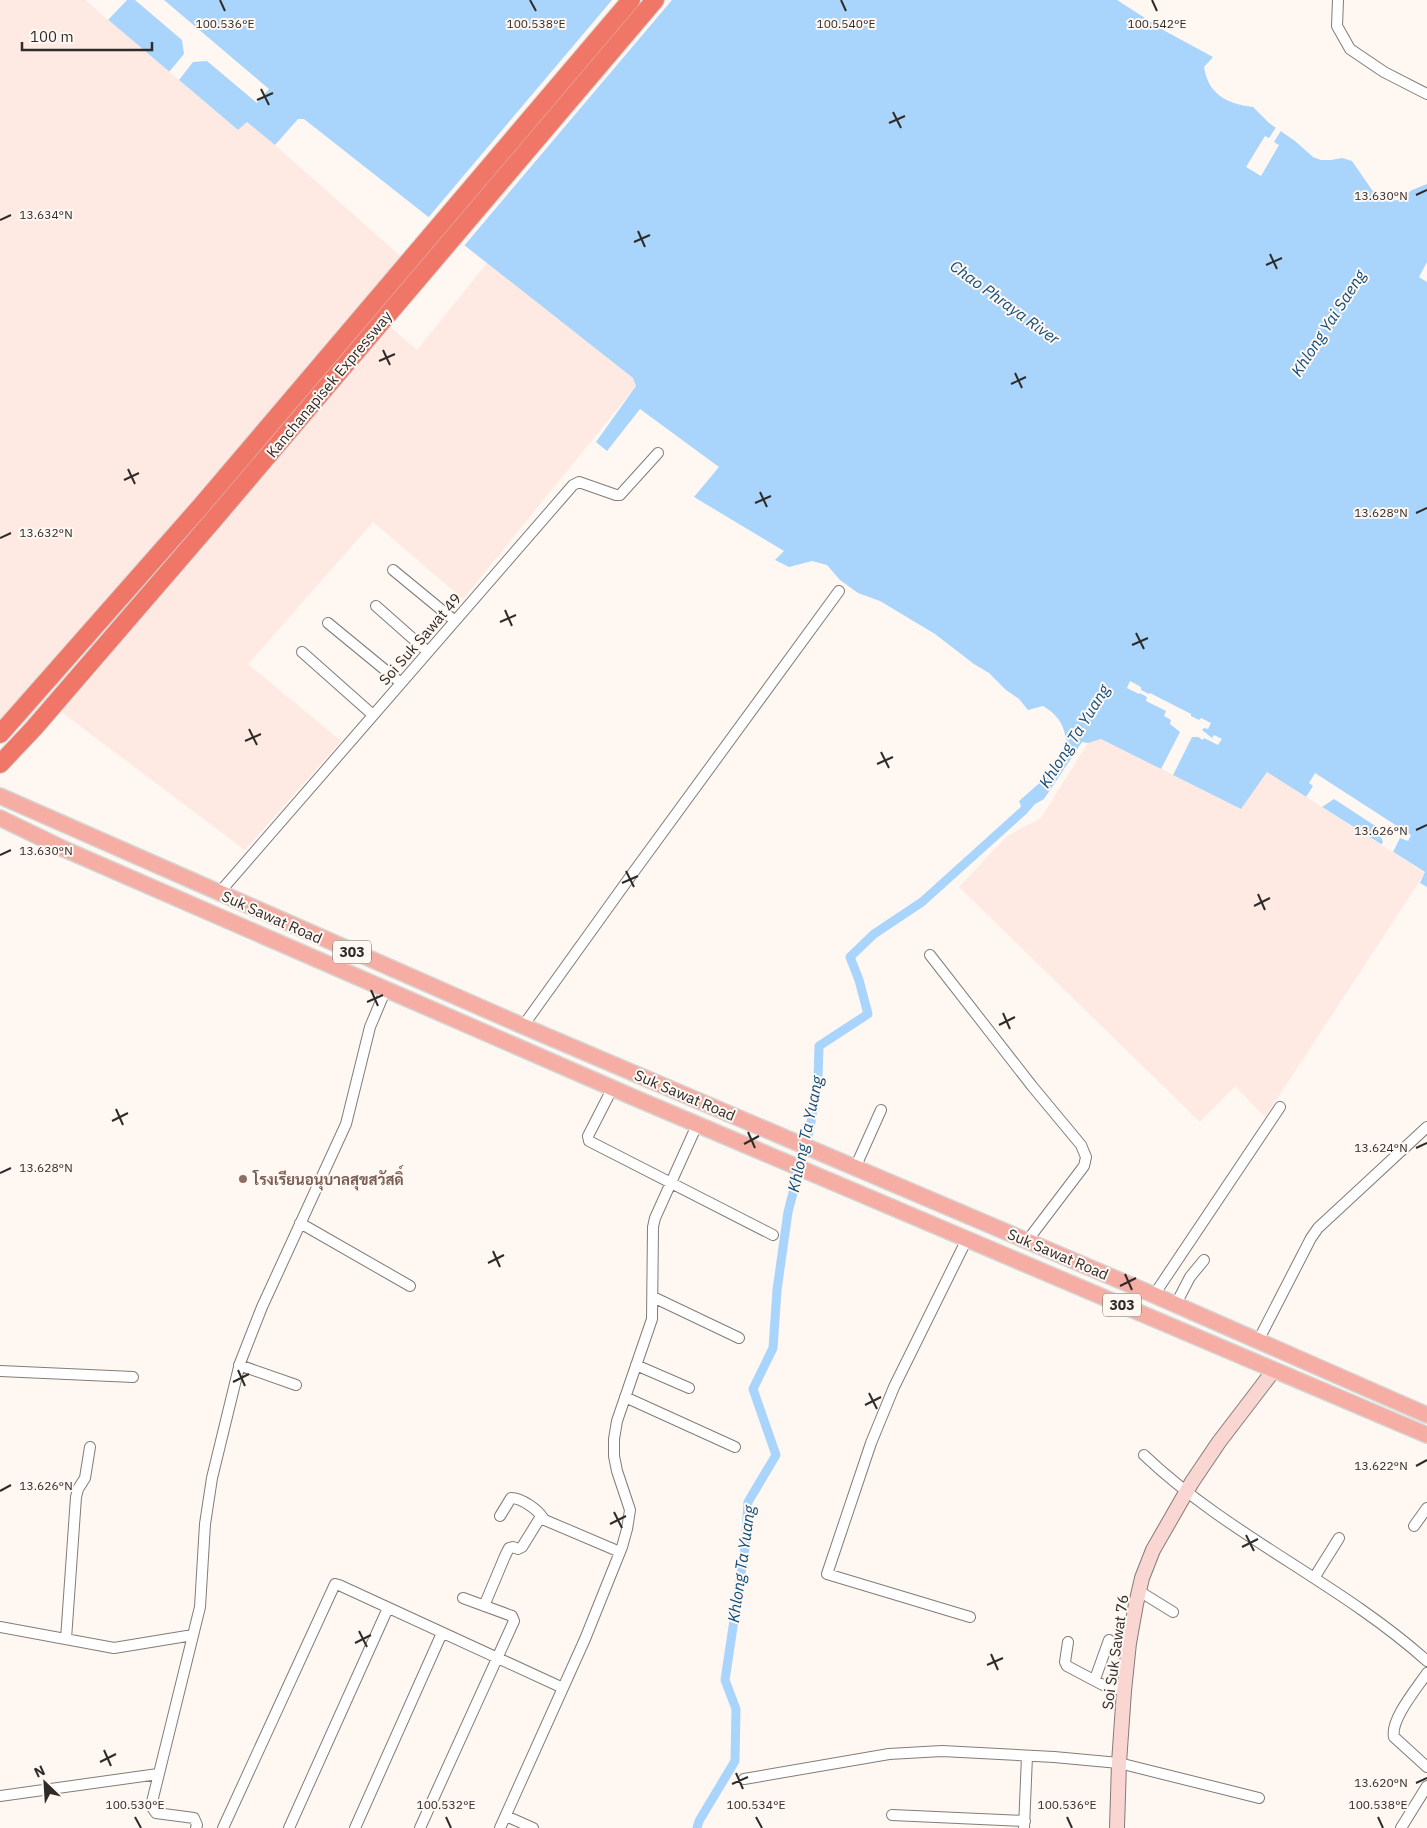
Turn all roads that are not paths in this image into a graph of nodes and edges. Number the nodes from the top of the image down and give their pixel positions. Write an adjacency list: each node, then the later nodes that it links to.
1 (631, 0): 15 (highway, Kanchanapisek Expressway)
2 (655, 0): 16 (highway, Kanchanapisek Expressway)
3 (1338, 0): 4 (street)
4 (1427, 94)
5 (658, 453): 9 (street, Soi Suk Sawat 49)
6 (393, 570): 9 (street)
7 (840, 591): 22 (street)
8 (376, 606): 12 (street)
9 (455, 621): 12 (street, Soi Suk Sawat 49)
10 (328, 623): 13 (street)
11 (302, 652): 14 (street)
12 (428, 652): 13 (street, Soi Suk Sawat 49)
13 (401, 683): 14 (street, Soi Suk Sawat 49)
14 (373, 715): 19 (street, Soi Suk Sawat 49)
15 (0, 734)
16 (0, 764)
17 (0, 796): 19 (main road, Suk Sawat Road / 303)
18 (0, 818): 21 (main road, Suk Sawat Road / 303)
19 (219, 894): 22 (main road, Suk Sawat Road / 303)
20 (930, 955): 34 (street)
21 (386, 989): 23 (main road, Suk Sawat Road / 303); 31 (street)
22 (523, 1026): 24 (main road, Suk Sawat Road / 303)
23 (612, 1089): 27 (main road, Suk Sawat Road / 303); 30 (street)
24 (705, 1104): 27 (main road); 29 (main road, Suk Sawat Road / 303)
25 (1280, 1107): 37 (street)
26 (881, 1110): 29 (street)
27 (697, 1125): 30 (street); 33 (main road, Suk Sawat Road / 303)
28 (1427, 1127): 41 (street)
29 (855, 1168): 34 (main road, Suk Sawat Road / 303)
30 (671, 1183): 32 (street); 38 (street)
31 (300, 1224): 36 (street); 42 (street)
32 (773, 1235)
33 (967, 1239): 44 (main road, Suk Sawat Road / 303); 68 (street)
34 (1027, 1241): 37 (main road, Suk Sawat Road / 303)
35 (1204, 1260): 39 (street)
36 (410, 1286)
37 (1154, 1295): 39 (main road, Suk Sawat Road / 303)
38 (653, 1297): 40 (street); 43 (street)
39 (1176, 1304): 41 (main road, Suk Sawat Road / 303)
40 (739, 1338)
41 (1258, 1341): 50 (main road, Suk Sawat Road / 303)
42 (239, 1365): 47 (street); 71 (street)
43 (636, 1365): 48 (street); 49 (street)
44 (1274, 1370): 51 (main road, Suk Sawat Road / 303); 55 (street, Soi Suk Sawat 76)
45 (0, 1371): 46 (street)
46 (133, 1377)
47 (296, 1385)
48 (689, 1388)
49 (625, 1397): 52 (street); 61 (street)
50 (1427, 1414)
51 (1427, 1435)
52 (734, 1447)
53 (90, 1448): 72 (street)
54 (1144, 1455): 55 (street)
55 (1187, 1493): 62 (street); 63 (street, Soi Suk Sawat 76)
56 (1427, 1508): 59 (street)
57 (500, 1516): 58 (street)
58 (544, 1518): 61 (street); 65 (street)
59 (1414, 1526)
60 (1340, 1538): 62 (street)
61 (620, 1552): 79 (street)
62 (1314, 1578): 76 (street)
63 (1139, 1591): 67 (street); 80 (street, Soi Suk Sawat 76)
64 (463, 1598): 65 (street)
65 (484, 1606): 75 (street)
66 (388, 1608): 70 (street); 93 (street); 94 (street)
67 (1173, 1612)
68 (970, 1616)
69 (0, 1627): 72 (street)
70 (442, 1633): 75 (street); 95 (street)
71 (193, 1635): 72 (street); 84 (street)
72 (66, 1640)
73 (1109, 1640): 78 (street)
74 (1068, 1642): 78 (street)
75 (496, 1656): 79 (street); 96 (street)
76 (1427, 1661)
77 (1427, 1673): 83 (street)
78 (1095, 1679): 80 (street)
79 (563, 1688): 90 (street)
80 (1124, 1691): 82 (street, Soi Suk Sawat 76)
81 (1028, 1756): 82 (street); 85 (street); 91 (street)
82 (1119, 1763): 88 (street); 99 (street, Soi Suk Sawat 76)
83 (1427, 1767)
84 (158, 1774): 87 (street); 92 (street)
85 (744, 1779)
86 (1427, 1786): 100 (street)
87 (0, 1796)
88 (1259, 1798)
89 (892, 1815): 91 (street)
90 (506, 1816): 97 (street); 98 (street)
91 (1024, 1824)
92 (196, 1828)
93 (223, 1828)
94 (289, 1828)
95 (355, 1828)
96 (420, 1828)
97 (500, 1828)
98 (533, 1828)
99 (1117, 1828)
100 (1401, 1828)

